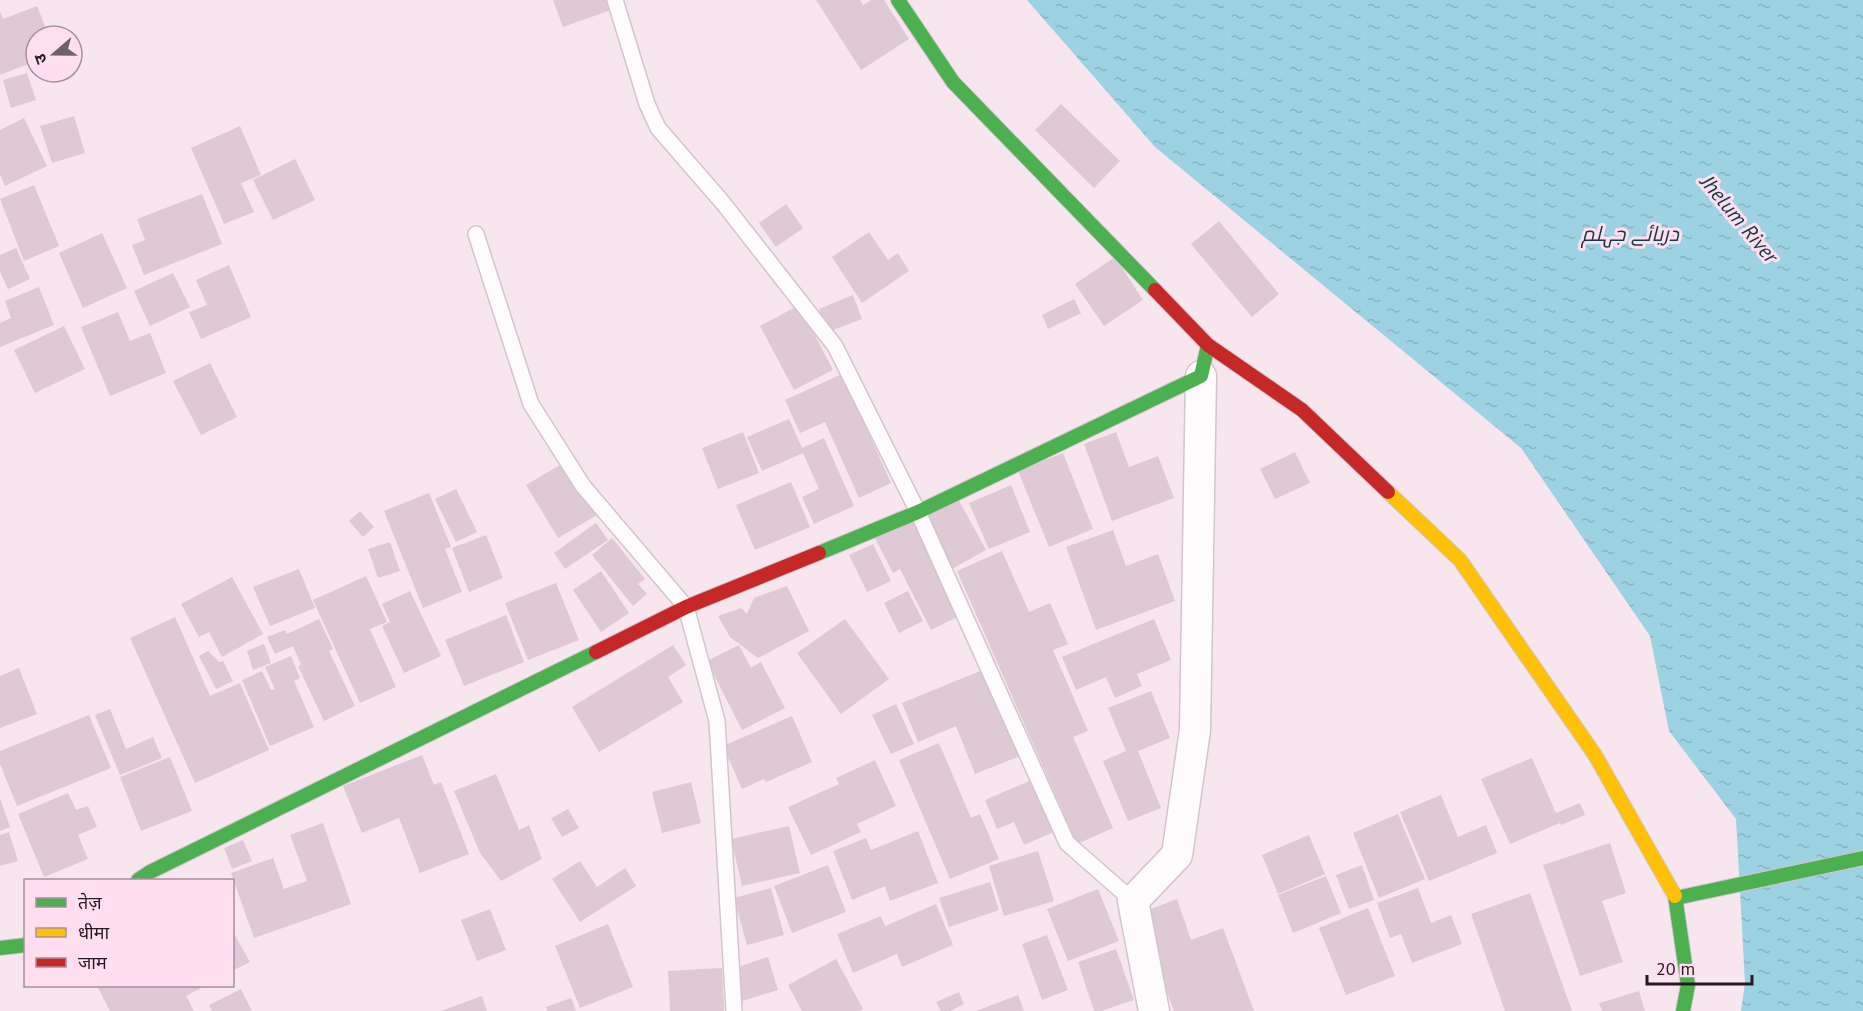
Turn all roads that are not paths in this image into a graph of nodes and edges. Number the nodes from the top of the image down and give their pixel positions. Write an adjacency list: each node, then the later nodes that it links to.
1 (615, 0): 6 (lane)
2 (898, 0): 4 (street)
3 (476, 234): 7 (lane)
4 (1208, 345): 5 (street); 10 (street)
5 (1201, 376): 6 (street); 11 (street)
6 (918, 512): 7 (street); 11 (lane)
7 (686, 607): 9 (street); 14 (lane)
8 (1863, 858): 10 (street)
9 (140, 879)
10 (1676, 898): 16 (street)
11 (1133, 902): 15 (street)
12 (24, 945): 13 (street)
13 (0, 948)
14 (734, 1011)
15 (1154, 1011)
16 (1683, 1011)

